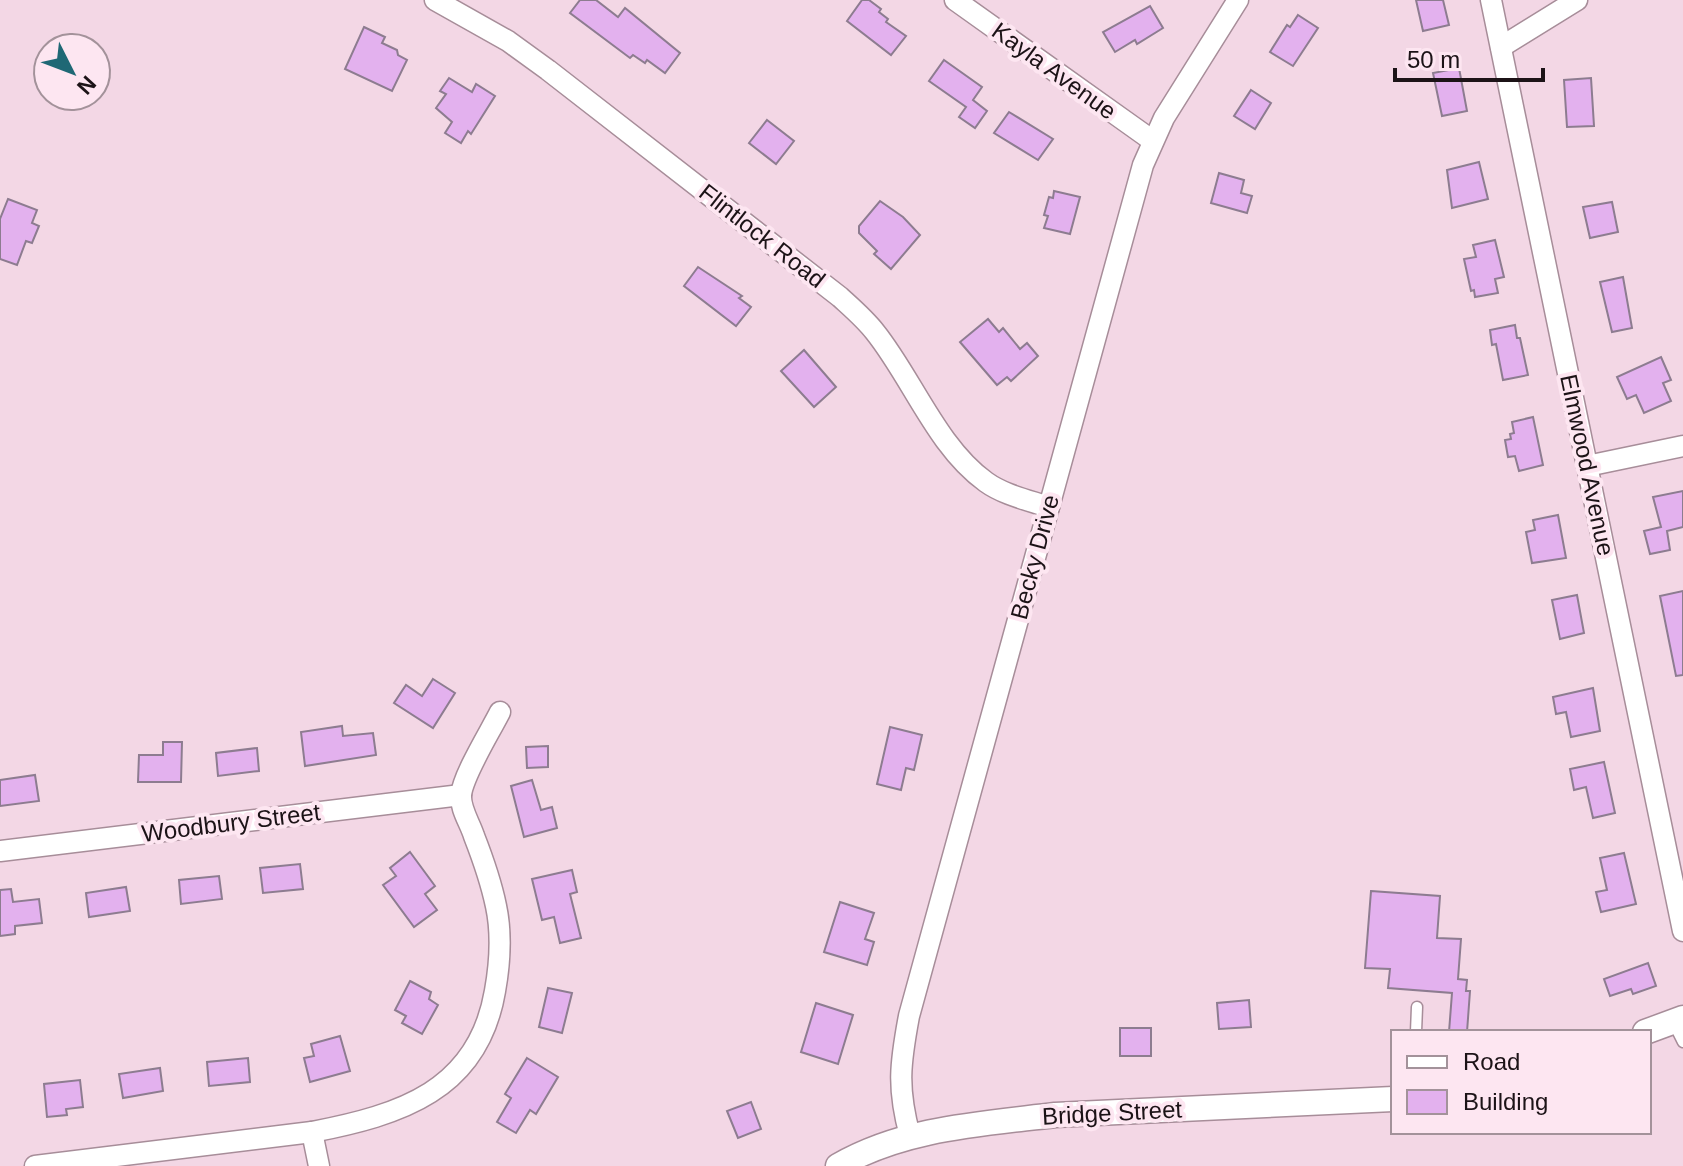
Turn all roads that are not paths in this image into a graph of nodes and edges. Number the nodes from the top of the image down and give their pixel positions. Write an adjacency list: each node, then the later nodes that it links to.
1 (435, 0): 10 (street, Flintlock Road)
2 (955, 0): 7 (street, Kayla Avenue)
3 (1238, 0): 7 (street, Becky Drive)
4 (1491, 0): 6 (street, Elmwood Avenue)
5 (1577, 0): 6 (street)
6 (1501, 47): 9 (street, Elmwood Avenue)
7 (1153, 141): 10 (street, Becky Drive)
8 (1683, 446): 9 (street)
9 (1587, 466): 14 (street, Elmwood Avenue)
10 (1049, 507): 21 (street, Becky Drive)
11 (500, 712): 12 (street)
12 (461, 795): 13 (street, Woodbury Street); 20 (street)
13 (0, 851)
14 (1683, 931)
15 (1417, 1007): 17 (lane)
16 (1680, 1027): 18 (street)
17 (1416, 1030)
18 (1651, 1031)
19 (1391, 1099): 21 (street, Bridge Street)
20 (312, 1132): 22 (street); 23 (street)
21 (910, 1136): 24 (street, Bridge Street)
22 (35, 1166)
23 (319, 1166)
24 (838, 1166)

